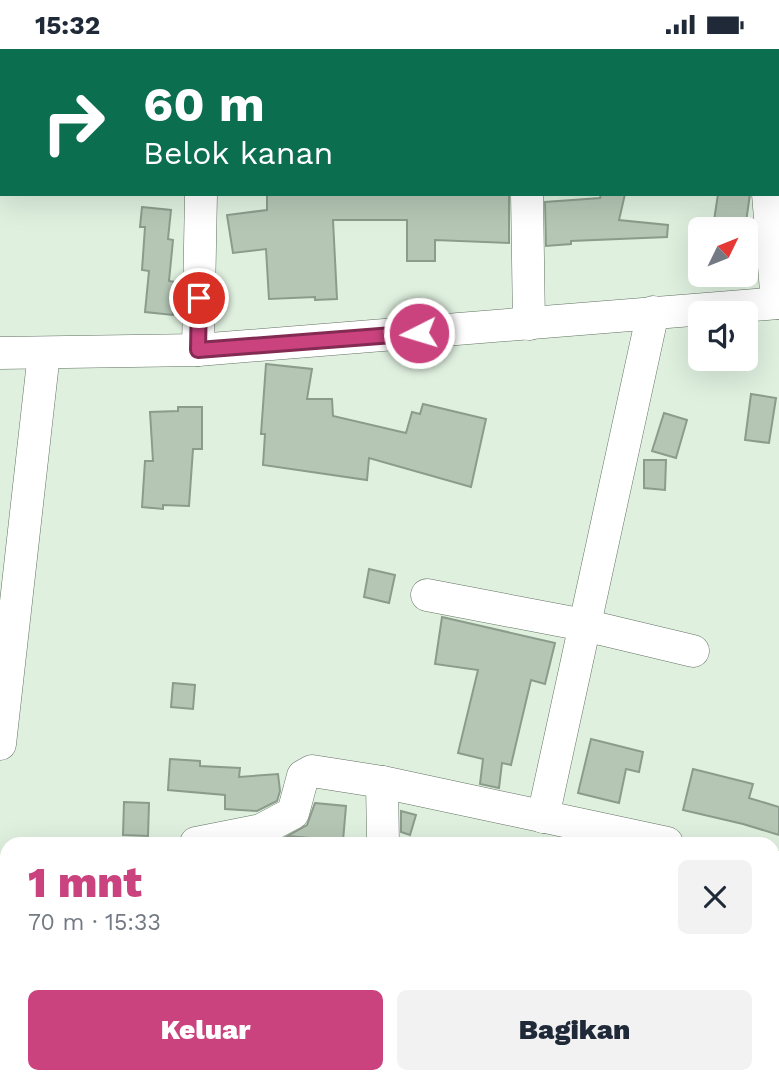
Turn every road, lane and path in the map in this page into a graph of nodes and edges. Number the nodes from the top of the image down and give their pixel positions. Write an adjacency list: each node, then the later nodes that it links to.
1 (201, 196): 7 (street)
2 (527, 196): 6 (street)
3 (768, 196): 4 (street)
4 (778, 303): 5 (street)
5 (653, 312): 6 (street); 11 (street)
6 (529, 324): 7 (street)
7 (198, 350): 9 (street)
8 (0, 353): 9 (street)
9 (44, 353): 13 (street)
10 (427, 594): 11 (street)
11 (584, 625): 12 (street); 15 (street)
12 (693, 651)
13 (1, 725)
14 (382, 782): 15 (street); 16 (street); 17 (street)
15 (542, 817): 18 (street)
16 (226, 837)
17 (383, 837)
18 (638, 837)

